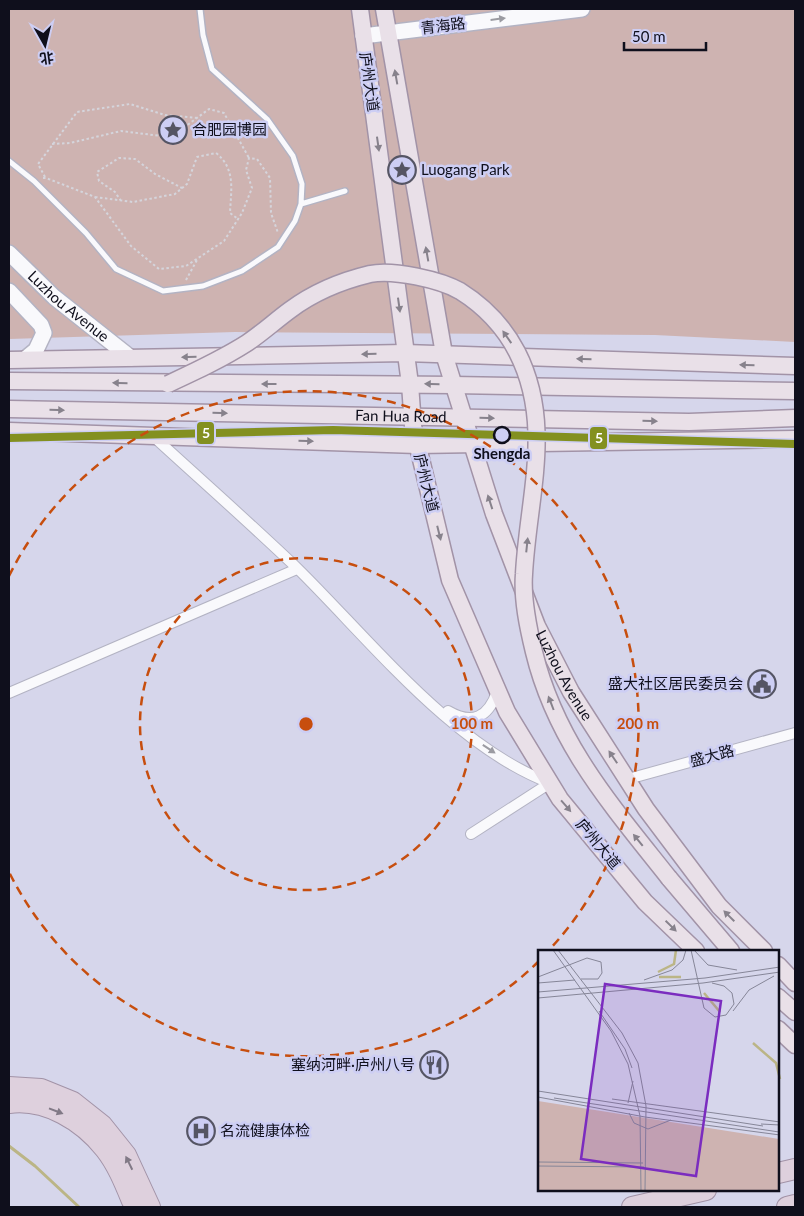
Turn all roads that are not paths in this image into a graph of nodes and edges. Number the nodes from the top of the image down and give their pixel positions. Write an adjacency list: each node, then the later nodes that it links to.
1 (200, 9): 9 (lane)
2 (362, 9): 6 (main road, 庐州大道)
3 (384, 9): 5 (main road, 庐州大道)
4 (582, 9): 5 (street, 青海路, one-way to 4)
5 (388, 32): 6 (street, 青海路); 13 (main road, 庐州大道, one-way to 5)
6 (363, 36): 12 (main road, 庐州大道, one-way to 12)
7 (9, 161): 9 (lane)
8 (344, 192): 9 (lane)
9 (301, 204)
10 (9, 253): 14 (street, Luzhou Avenue)
11 (9, 291): 15 (street, Luzhou Avenue)
12 (406, 353): 13 (main road); 14 (main road, one-way to 14); 20 (main road, 庐州大道)
13 (444, 354): 17 (main road, one-way to 13); 21 (main road, Luzhou Avenue)
14 (130, 358): 15 (main road)
15 (25, 359): 16 (main road)
16 (9, 360)
17 (795, 366)
18 (9, 381): 19 (main road, one-way to 18)
19 (168, 384): 20 (main road, one-way to 19); 41 (main road, one-way to 19, bridge)
20 (410, 384): 21 (main road, one-way to 20); 24 (main road, 庐州大道)
21 (453, 385): 22 (main road); 25 (main road, Luzhou Avenue)
22 (795, 392)
23 (9, 409): 24 (main road, Fan Hua Road, one-way to 24)
24 (412, 417): 25 (main road, Fan Hua Road); 31 (main road, 庐州大道)
25 (463, 418): 26 (main road, Fan Hua Road, one-way to 26); 30 (main road, Luzhou Avenue)
26 (795, 418)
27 (9, 431): 28 (main road)
28 (153, 435): 31 (main road, one-way to 31); 32 (street)
29 (795, 438): 30 (main road)
30 (470, 444): 31 (main road); 37 (main road, Luzhou Avenue, one-way to 30)
31 (417, 445): 33 (main road, 庐州大道, one-way to 33)
32 (297, 569): 34 (street); 35 (street)
33 (497, 692): 35 (street); 38 (main road, 庐州大道)
34 (9, 693)
35 (423, 696): 38 (street, one-way to 38)
36 (795, 733): 37 (street, 盛大路)
37 (628, 779): 42 (main road, Luzhou Avenue, one-way to 37)
38 (550, 783): 39 (street); 40 (main road, one-way to 40)
39 (471, 834)
40 (695, 950)
41 (730, 950)
42 (763, 950)
43 (779, 966): 44 (main road)
44 (795, 983)
45 (779, 998): 46 (main road)
46 (795, 1012)
47 (779, 1030): 48 (main road)
48 (795, 1046)
49 (9, 1087): 56 (highway, one-way to 49)
50 (9, 1103): 55 (highway, one-way to 55)
51 (795, 1169): 52 (highway)
52 (779, 1173)
53 (702, 1191): 57 (highway)
54 (795, 1205): 58 (highway)
55 (135, 1207)
56 (150, 1207)
57 (632, 1207)
58 (786, 1207)

